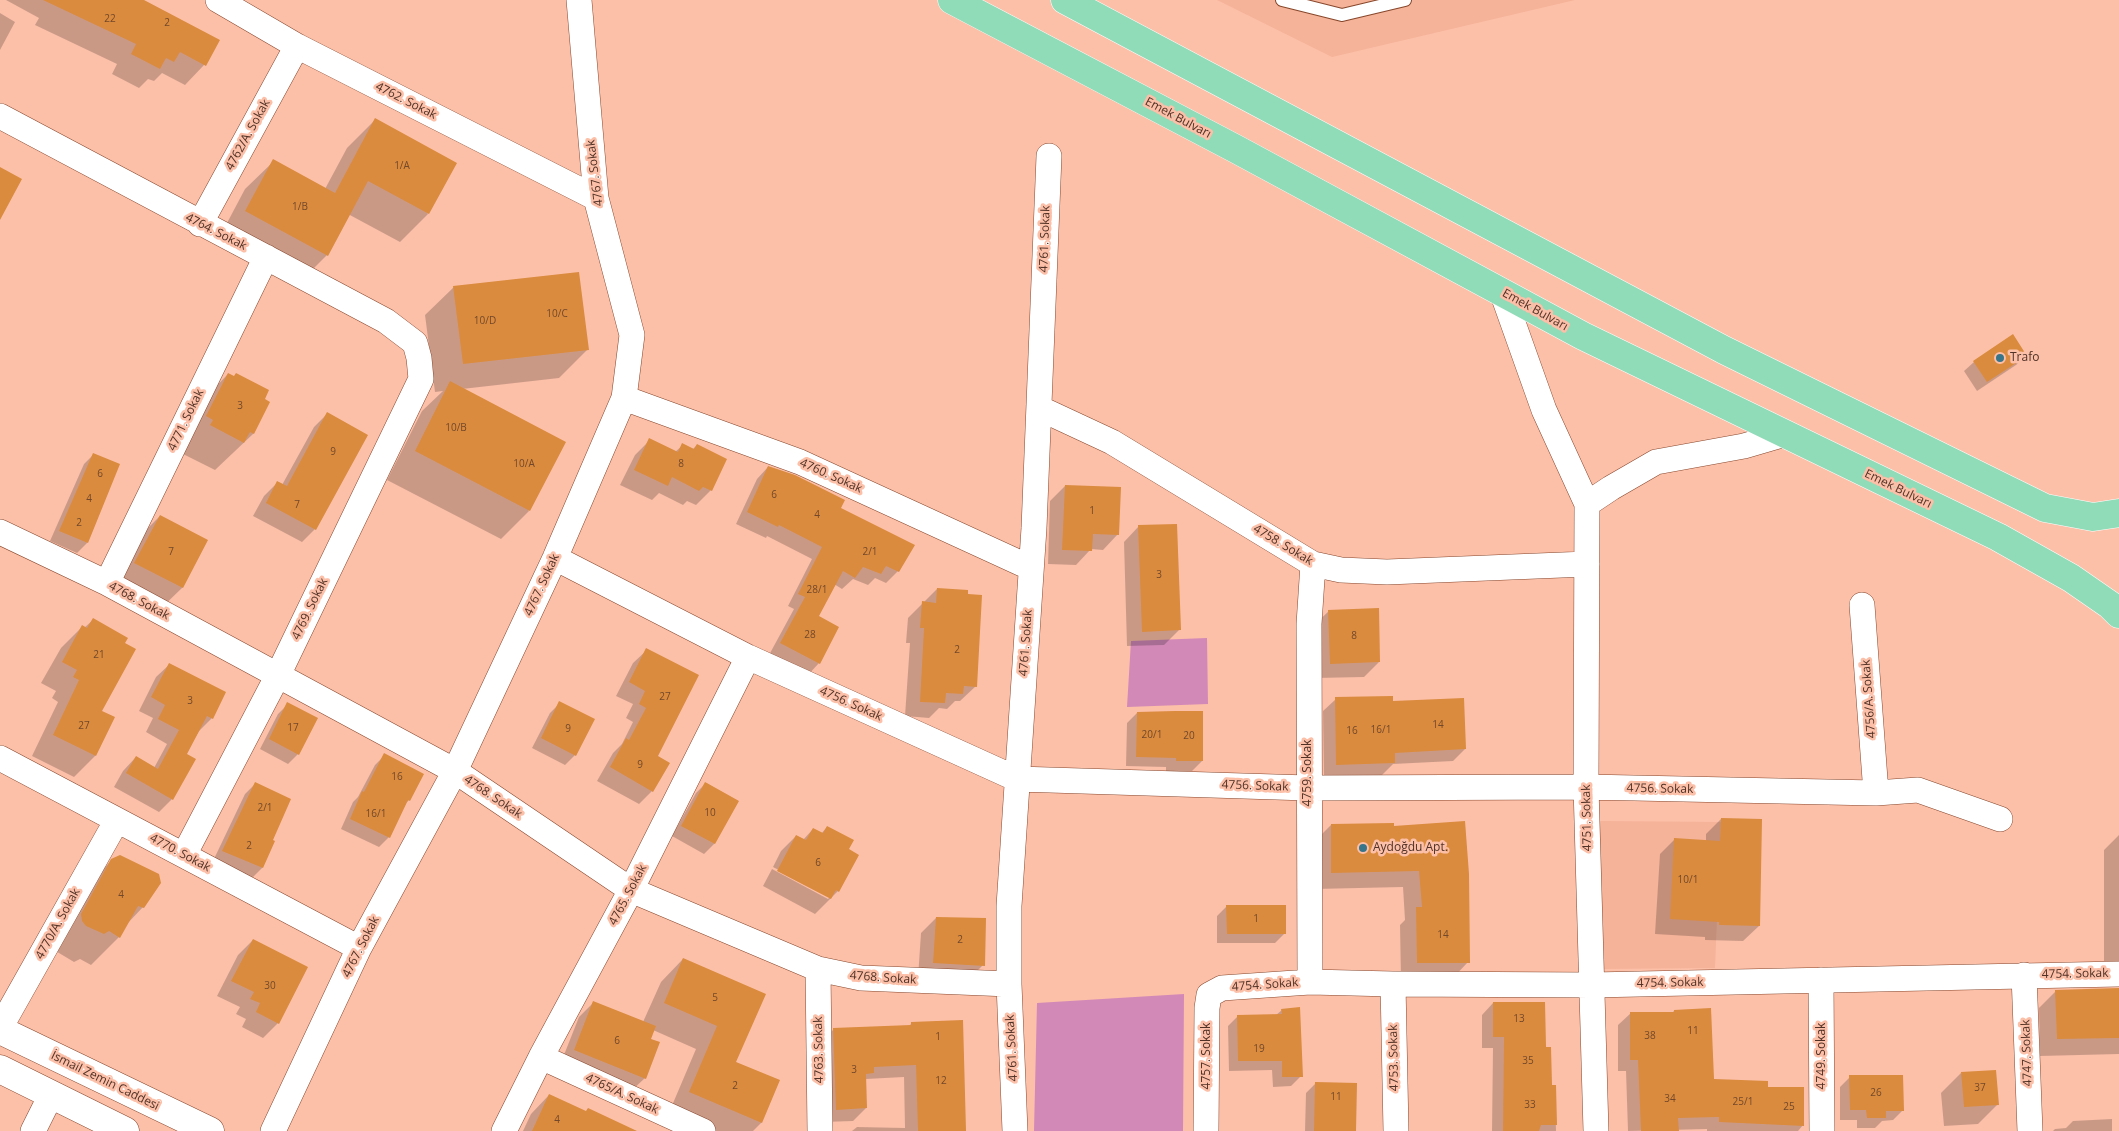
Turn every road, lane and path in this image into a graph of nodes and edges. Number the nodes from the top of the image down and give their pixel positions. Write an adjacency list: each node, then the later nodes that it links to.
1 (218, 0): 7 (street, 4762. Sokak)
2 (579, 0): 10 (street, 4767. Sokak)
3 (952, 0): 13 (highway, Emek Bulvarı)
4 (1065, 0): 19 (highway)
5 (1282, 0): 6 (lane)
6 (1405, 0)
7 (297, 46): 10 (street, 4762. Sokak); 11 (street, 4762/A. Sokak)
8 (0, 116): 11 (street, 4764. Sokak)
9 (1049, 156): 16 (street, 4761. Sokak)
10 (596, 198): 15 (street, 4767. Sokak)
11 (200, 224): 12 (street, 4764. Sokak)
12 (266, 257): 14 (street, 4764. Sokak); 25 (street, 4771. Sokak)
13 (1502, 292): 17 (highway, Emek Bulvarı); 18 (street)
14 (419, 358): 29 (street, 4769. Sokak)
15 (624, 398): 21 (street, 4767. Sokak); 24 (street, 4760. Sokak)
16 (1038, 408): 22 (street, 4758. Sokak); 24 (street, 4761. Sokak)
17 (1785, 434): 18 (street); 27 (highway, Emek Bulvarı)
18 (1588, 504): 23 (street, 4751. Sokak)
19 (2119, 513)
20 (0, 532): 25 (street, 4768. Sokak)
21 (555, 558): 28 (street, 4756. Sokak); 31 (street, 4767. Sokak)
22 (1312, 564): 23 (street, 4758. Sokak); 34 (street, 4759. Sokak)
23 (1587, 564): 33 (street, 4751. Sokak)
24 (1031, 568): 32 (street, 4761. Sokak)
25 (107, 583): 29 (street, 4768. Sokak)
26 (1862, 605): 35 (street, 4756/A. Sokak)
27 (2119, 614)
28 (748, 657): 32 (street, 4756. Sokak); 39 (street, 4765. Sokak)
29 (278, 675): 31 (street, 4768. Sokak); 38 (street, 4769. Sokak)
30 (0, 758): 37 (street, 4770. Sokak)
31 (455, 771): 39 (street, 4768. Sokak); 40 (street, 4767. Sokak)
32 (1017, 778): 34 (street, 4756. Sokak); 46 (street, 4761. Sokak)
33 (1586, 787): 34 (street, 4756. Sokak); 35 (street, 4756. Sokak); 48 (street, 4751. Sokak)
34 (1308, 788): 45 (street, 4759. Sokak)
35 (1876, 793): 36 (street, 4756. Sokak)
36 (2000, 819)
37 (117, 820): 38 (street, 4770. Sokak); 50 (street, 4770/A. Sokak)
38 (184, 855): 40 (street, 4770. Sokak)
39 (631, 890): 41 (street, 4768. Sokak); 51 (street, 4765. Sokak)
40 (359, 948): 57 (street, 4767. Sokak)
41 (818, 969): 46 (street, 4768. Sokak); 60 (street, 4763. Sokak)
42 (2119, 974): 43 (street, 4754. Sokak)
43 (2024, 975): 44 (street, 4754. Sokak); 66 (street, 4747. Sokak)
44 (1821, 980): 48 (street, 4754. Sokak); 65 (street, 4749. Sokak)
45 (1310, 982): 47 (street, 4754. Sokak); 49 (street, 4754. Sokak)
46 (1009, 984): 61 (street, 4761. Sokak)
47 (1392, 984): 48 (street, 4754. Sokak); 63 (street, 4753. Sokak)
48 (1592, 985): 64 (street, 4751. Sokak)
49 (1222, 988): 62 (street, 4757. Sokak)
50 (0, 1029): 56 (main road, İsmail Zemin Caddesi)
51 (541, 1057): 58 (street, 4765. Sokak); 59 (street, 4765/A. Sokak)
52 (0, 1069): 53 (main road)
53 (51, 1096): 54 (street); 55 (main road)
54 (33, 1131)
55 (125, 1131)
56 (210, 1131)
57 (273, 1131)
58 (504, 1131)
59 (703, 1131)
60 (820, 1131)
61 (1015, 1131)
62 (1206, 1131)
63 (1396, 1131)
64 (1596, 1131)
65 (1822, 1131)
66 (2030, 1131)

